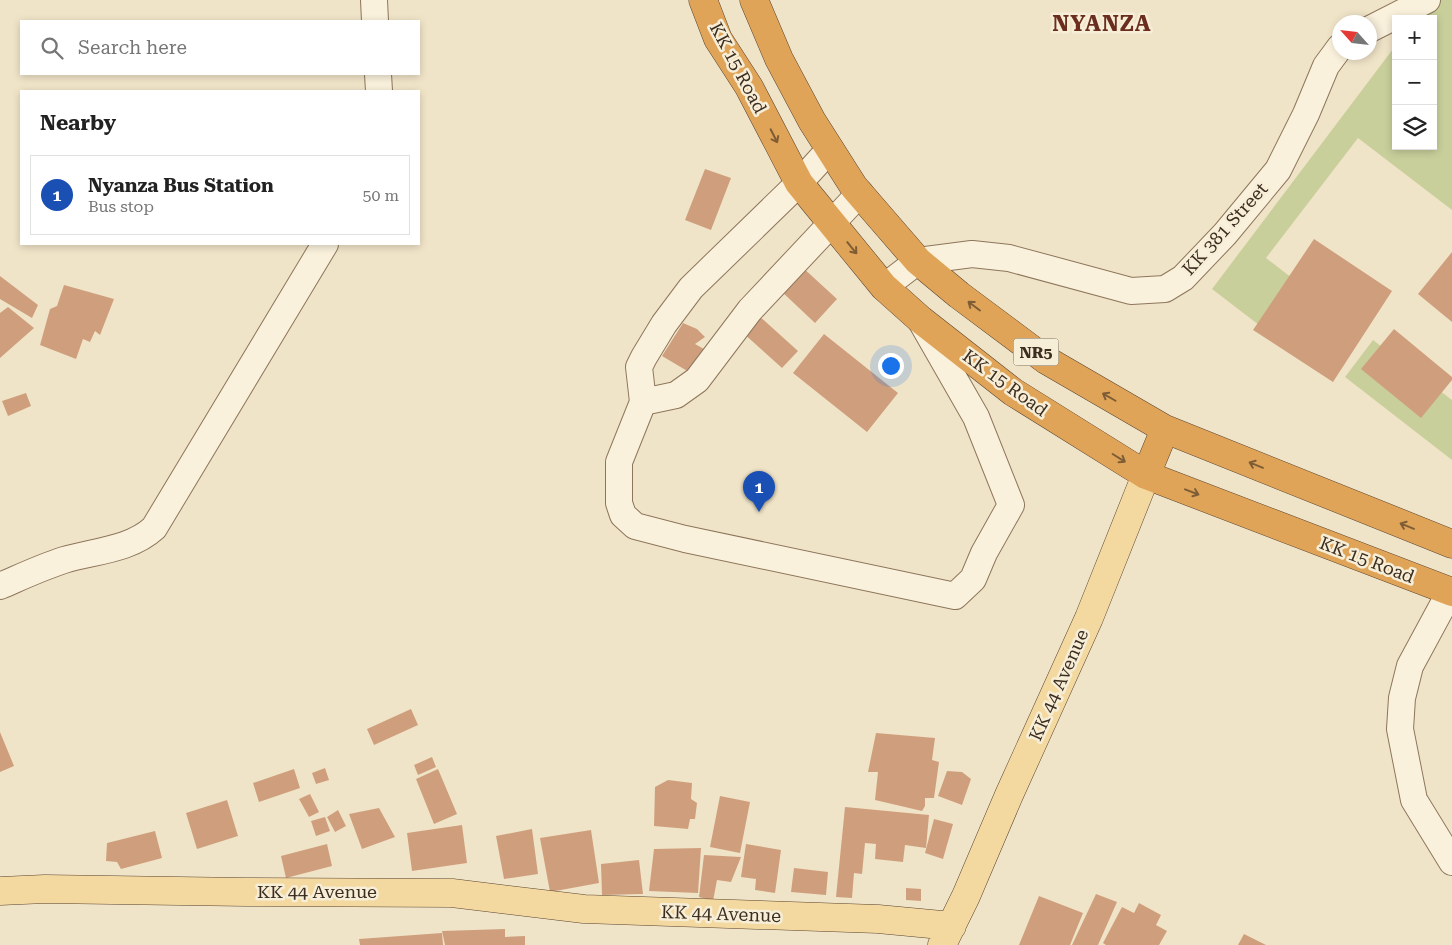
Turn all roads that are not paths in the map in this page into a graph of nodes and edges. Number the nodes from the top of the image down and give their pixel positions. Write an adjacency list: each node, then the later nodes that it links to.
1 (374, 0): 5 (street)
2 (704, 0): 11 (highway, KK 15 Road / NR5, one-way to 11)
3 (754, 0): 10 (highway, NR5)
4 (1428, 0): 6 (street)
5 (375, 20)
6 (1377, 26)
7 (1332, 58): 15 (street, KK 381 Street)
8 (378, 75): 9 (street)
9 (379, 90)
10 (830, 149): 11 (street); 12 (highway, NR5)
11 (798, 184): 13 (highway, KK 15 Road / NR5); 18 (street)
12 (860, 193): 13 (street); 15 (highway, NR5)
13 (831, 223): 16 (highway, KK 15 Road / NR5, one-way to 16); 18 (street)
14 (324, 245): 22 (street)
15 (918, 261): 16 (street); 19 (highway, NR5, one-way to 15)
16 (884, 288): 17 (highway, KK 15 Road / NR5)
17 (921, 320): 18 (street); 20 (highway, KK 15 Road / NR5, one-way to 20)
18 (643, 402)
19 (1166, 429): 20 (highway); 21 (highway, NR5, one-way to 19)
20 (1146, 475): 23 (highway, KK 15 Road / NR5, one-way to 23); 26 (main road, KK 44 Avenue)
21 (1452, 544)
22 (0, 586)
23 (1451, 592): 24 (street)
24 (1452, 862)
25 (0, 891): 26 (main road, KK 44 Avenue)
26 (947, 935)

